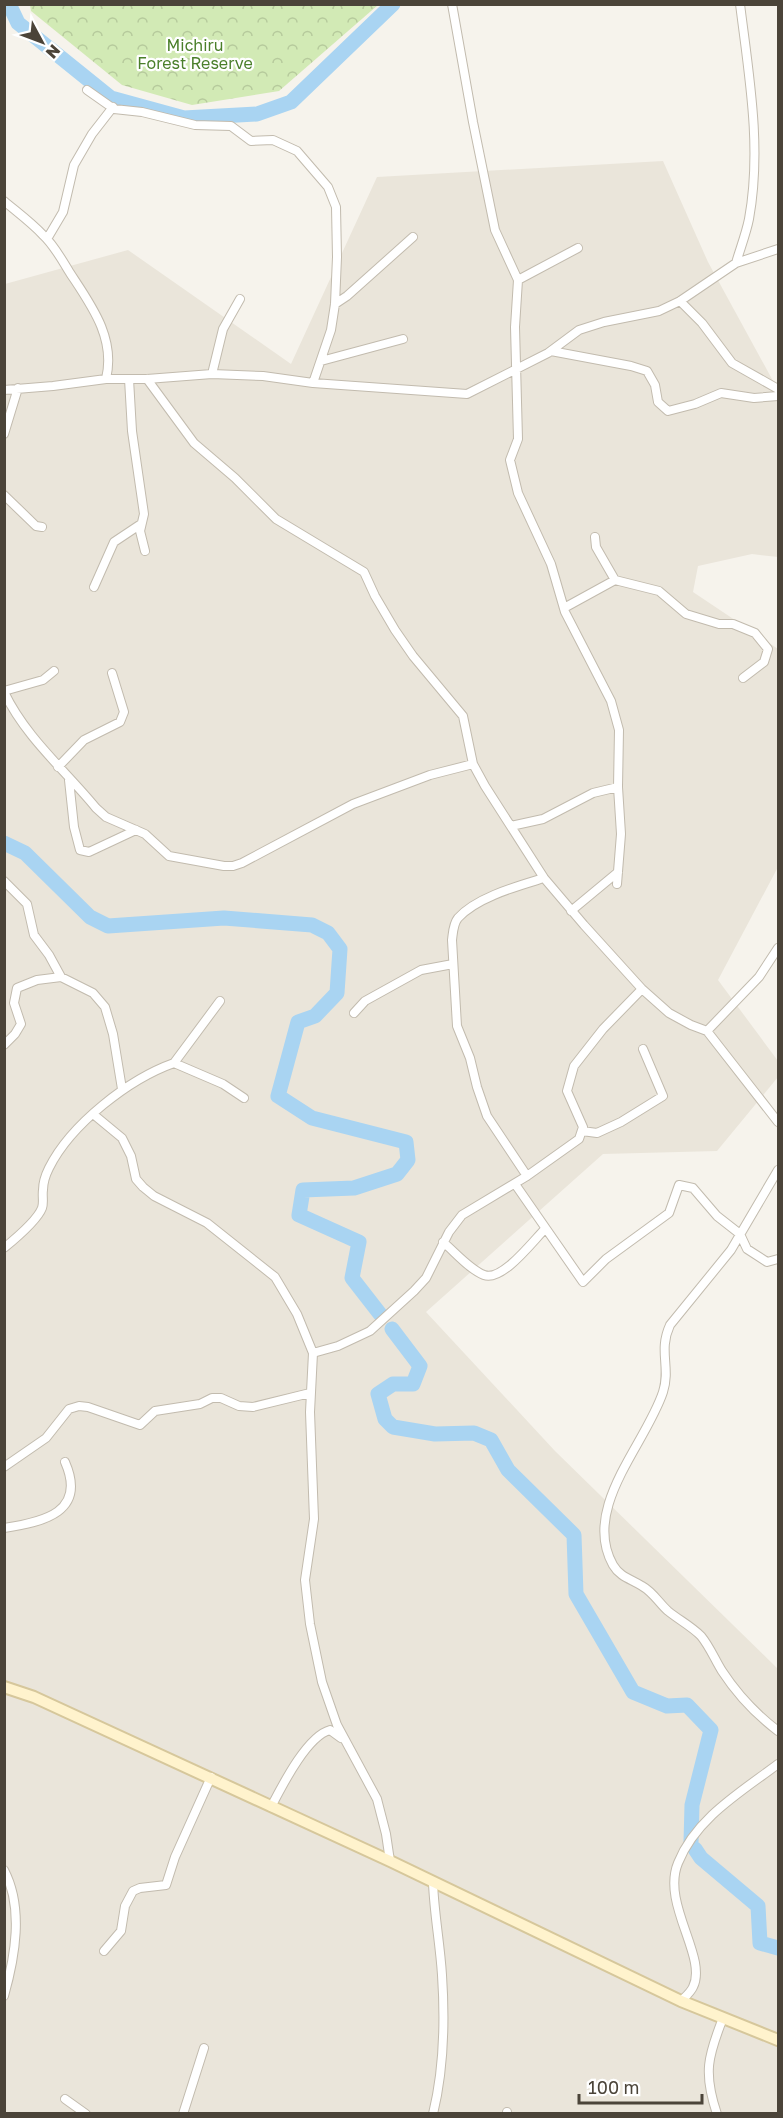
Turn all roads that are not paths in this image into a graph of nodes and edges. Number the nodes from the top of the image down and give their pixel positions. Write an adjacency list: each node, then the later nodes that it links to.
1 (452, 4): 11 (street)
2 (740, 4): 10 (street)
3 (87, 90): 4 (street)
4 (113, 107): 7 (street); 14 (street)
5 (4, 201): 7 (street)
6 (413, 237): 14 (street)
7 (47, 239): 21 (street)
8 (578, 248): 11 (street)
9 (778, 249): 10 (street)
10 (736, 263): 13 (street)
11 (518, 280): 18 (street)
12 (240, 299): 19 (street)
13 (680, 302): 16 (street); 25 (street)
14 (335, 304): 17 (street)
15 (403, 339): 17 (street)
16 (551, 351): 18 (street); 27 (street)
17 (321, 361): 23 (street)
18 (515, 371): 23 (street); 36 (street)
19 (212, 375): 22 (street); 23 (street)
20 (129, 378): 21 (street); 22 (street); 30 (street)
21 (106, 379): 24 (street)
22 (147, 379): 41 (street)
23 (313, 383)
24 (18, 388): 26 (street); 28 (street)
25 (778, 389)
26 (4, 390)
27 (778, 396)
28 (4, 434)
29 (4, 495): 31 (street)
30 (141, 524): 33 (street); 35 (street)
31 (42, 527)
32 (595, 537): 34 (street)
33 (145, 551)
34 (615, 580): 36 (street); 39 (street)
35 (94, 587)
36 (564, 608): 44 (street)
37 (54, 671): 40 (street)
38 (112, 673): 42 (street)
39 (743, 678)
40 (4, 692): 42 (street)
41 (473, 764): 45 (street); 46 (street)
42 (58, 766): 43 (street)
43 (69, 778): 46 (street); 46 (street)
44 (618, 787): 45 (street); 47 (street)
45 (511, 826): 48 (street)
46 (136, 830)
47 (618, 872): 50 (street); 51 (street)
48 (544, 878): 51 (street); 53 (street)
49 (4, 881): 54 (street)
50 (617, 884)
51 (572, 911): 55 (street)
52 (778, 948): 58 (street)
53 (453, 964): 57 (street); 68 (street)
54 (62, 977): 59 (street); 62 (street)
55 (642, 989): 58 (street); 66 (street)
56 (220, 1001): 61 (street)
57 (354, 1013)
58 (707, 1031): 65 (street)
59 (4, 1045)
60 (643, 1049): 66 (street)
61 (174, 1063): 62 (street); 63 (street)
62 (122, 1089): 64 (street)
63 (244, 1098)
64 (93, 1114): 73 (street); 75 (street)
65 (778, 1122)
66 (582, 1131): 68 (street)
67 (778, 1170): 71 (street)
68 (528, 1176): 69 (street)
69 (515, 1184): 70 (street); 72 (street)
70 (545, 1229): 71 (street); 72 (street)
71 (740, 1234): 74 (street); 81 (street)
72 (443, 1242): 75 (street)
73 (4, 1248)
74 (778, 1259)
75 (313, 1353): 76 (street)
76 (310, 1393): 78 (street); 82 (street)
77 (65, 1462): 79 (street)
78 (4, 1467)
79 (4, 1528)
80 (4, 1687): 84 (main road)
81 (778, 1731)
82 (349, 1749): 85 (street); 86 (street)
83 (778, 1764): 91 (street)
84 (211, 1777): 85 (main road); 89 (street)
85 (271, 1807): 86 (main road)
86 (390, 1861): 88 (main road)
87 (4, 1870): 90 (street)
88 (433, 1882): 91 (main road); 98 (street)
89 (104, 1951)
90 (4, 1996)
91 (681, 2001): 92 (main road)
92 (723, 2018): 93 (main road); 99 (street)
93 (778, 2040)
94 (204, 2048): 97 (street)
95 (65, 2099): 96 (street)
96 (86, 2114)
97 (183, 2114)
98 (433, 2114)
99 (717, 2114)

